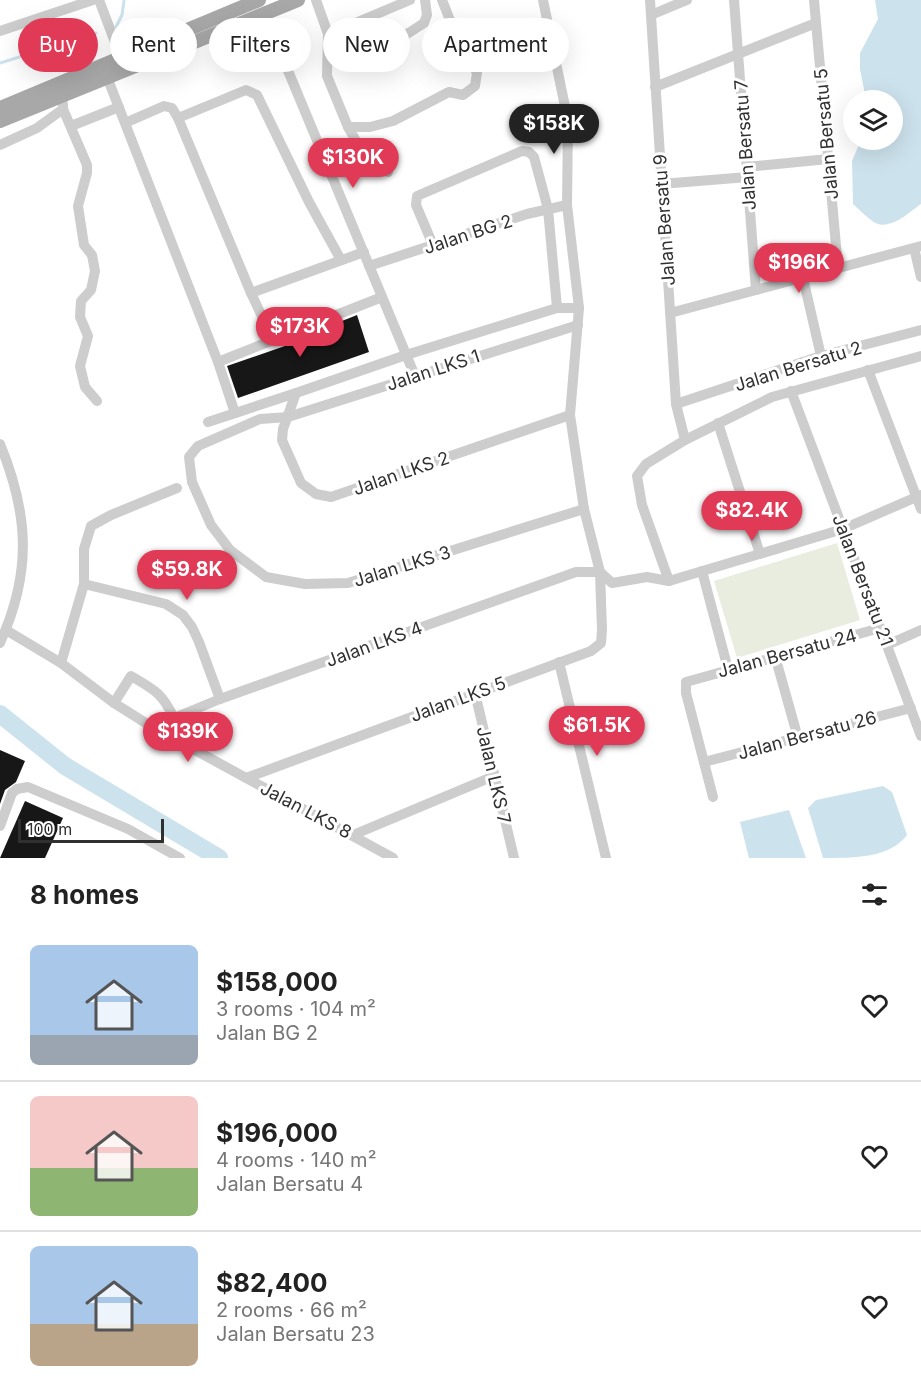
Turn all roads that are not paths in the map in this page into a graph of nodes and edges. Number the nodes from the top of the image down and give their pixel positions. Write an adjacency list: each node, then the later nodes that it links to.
1 (93, 0): 21 (street)
2 (99, 0): 20 (street)
3 (259, 0): 19 (main road)
4 (298, 0): 14 (main road)
5 (316, 0): 17 (street)
6 (410, 0): 16 (street)
7 (425, 0): 22 (street)
8 (442, 0): 36 (street)
9 (543, 0): 42 (street)
10 (650, 0): 15 (street, Jalan Bersatu 9)
11 (687, 0): 15 (street)
12 (734, 0): 23 (street, Jalan Bersatu 7)
13 (814, 0): 18 (street, Jalan Bersatu 5)
14 (264, 13): 26 (main road); 46 (street)
15 (651, 15): 27 (street, Jalan Bersatu 9)
16 (366, 18)
17 (323, 20)
18 (816, 23): 23 (street); 38 (street, Jalan Bersatu 5)
19 (197, 26)
20 (110, 29)
21 (0, 31)
22 (410, 31)
23 (738, 55): 27 (street); 40 (street, Jalan Bersatu 7)
24 (110, 63): 30 (main road)
25 (327, 72): 36 (street)
26 (107, 77): 28 (main road); 29 (street)
27 (655, 87): 41 (street, Jalan Bersatu 9)
28 (64, 95): 31 (street); 33 (main road)
29 (119, 107): 34 (street); 35 (street)
30 (0, 108)
31 (63, 110): 35 (street); 37 (street)
32 (178, 118): 34 (street); 47 (street); 53 (street)
33 (0, 121)
34 (125, 123): 64 (street)
35 (70, 126): 69 (street)
36 (348, 127): 39 (street)
37 (0, 145)
38 (828, 159): 40 (street); 49 (street, Jalan Bersatu 5)
39 (388, 172)
40 (747, 172): 41 (street); 52 (street, Jalan Bersatu 7)
41 (661, 184): 57 (street, Jalan Bersatu 9)
42 (567, 205): 43 (street, Jalan BG 2); 56 (street)
43 (548, 209): 44 (street, Jalan BG 2); 44 (street); 55 (street)
44 (433, 245): 48 (street, Jalan BG 2)
45 (918, 247): 49 (street); 50 (street)
46 (363, 252): 47 (street); 48 (street)
47 (341, 260): 53 (street)
48 (369, 266): 54 (street)
49 (838, 268): 51 (street)
50 (921, 277)
51 (803, 278): 52 (street); 62 (street)
52 (756, 290): 57 (street)
53 (251, 293): 60 (street)
54 (382, 297): 60 (street); 61 (street)
55 (557, 308): 56 (street); 61 (street)
56 (579, 308): 58 (street)
57 (670, 313): 70 (street, Jalan Bersatu 9)
58 (578, 325): 66 (street, Jalan LKS 1); 72 (street)
59 (921, 330): 62 (street, Jalan Bersatu 2)
60 (273, 340): 64 (street)
61 (406, 356): 66 (street); 68 (street)
62 (821, 356): 70 (street, Jalan Bersatu 2)
63 (921, 356): 65 (street)
64 (218, 362): 71 (street)
65 (868, 370): 67 (street); 80 (street)
66 (414, 376): 73 (street, Jalan LKS 1)
67 (791, 391): 75 (street); 83 (street, Jalan Bersatu 21)
68 (296, 393): 71 (street); 73 (street, Jalan LKS 2)
69 (97, 402)
70 (676, 404): 76 (street, Jalan Bersatu 9)
71 (235, 413): 74 (street)
72 (570, 415): 73 (street, Jalan LKS 2); 81 (street)
73 (288, 417): 78 (street, Jalan LKS 1)
74 (208, 422)
75 (718, 423): 76 (street); 84 (street)
76 (685, 440): 87 (street)
77 (0, 444): 90 (street)
78 (192, 482): 81 (street, Jalan LKS 3)
79 (177, 488): 88 (street)
80 (919, 496): 82 (street); 83 (street)
81 (584, 509): 86 (street)
82 (921, 509)
83 (843, 530): 84 (street); 89 (street, Jalan Bersatu 21)
84 (760, 554): 85 (street)
85 (702, 571): 87 (street); 97 (street)
86 (600, 572): 87 (street); 95 (street, Jalan LKS 5); 99 (street, Jalan LKS 4)
87 (669, 581)
88 (84, 584): 96 (street); 99 (street)
89 (880, 628): 93 (street, Jalan Bersatu 21); 94 (street, Jalan Bersatu 24)
90 (6, 630): 92 (street); 96 (street, Jalan LKS 8)
91 (921, 630): 93 (street)
92 (0, 643)
93 (887, 645): 101 (street, Jalan Bersatu 21)
94 (774, 657): 97 (street, Jalan Bersatu 24); 105 (street)
95 (559, 662): 98 (street, Jalan LKS 5); 115 (street)
96 (61, 663): 100 (street, Jalan LKS 8)
97 (728, 669): 106 (street, Jalan Bersatu 24)
98 (474, 693): 107 (street, Jalan LKS 7); 108 (street, Jalan LKS 5)
99 (220, 699): 102 (street, Jalan LKS 4)
100 (114, 703): 102 (street); 103 (street, Jalan LKS 8)
101 (911, 708): 104 (street, Jalan Bersatu 21); 105 (street, Jalan Bersatu 26)
102 (174, 718): 103 (street, Jalan LKS 4)
103 (149, 725): 108 (street, Jalan LKS 8)
104 (921, 736)
105 (798, 738): 106 (street, Jalan Bersatu 26)
106 (704, 762): 109 (street)
107 (495, 776): 111 (street); 114 (street, Jalan LKS 7)
108 (246, 778): 111 (street, Jalan LKS 8)
109 (713, 797)
110 (0, 826): 112 (street)
111 (353, 835): 113 (street, Jalan LKS 8)
112 (180, 858)
113 (393, 858)
114 (514, 858)
115 (606, 858)

